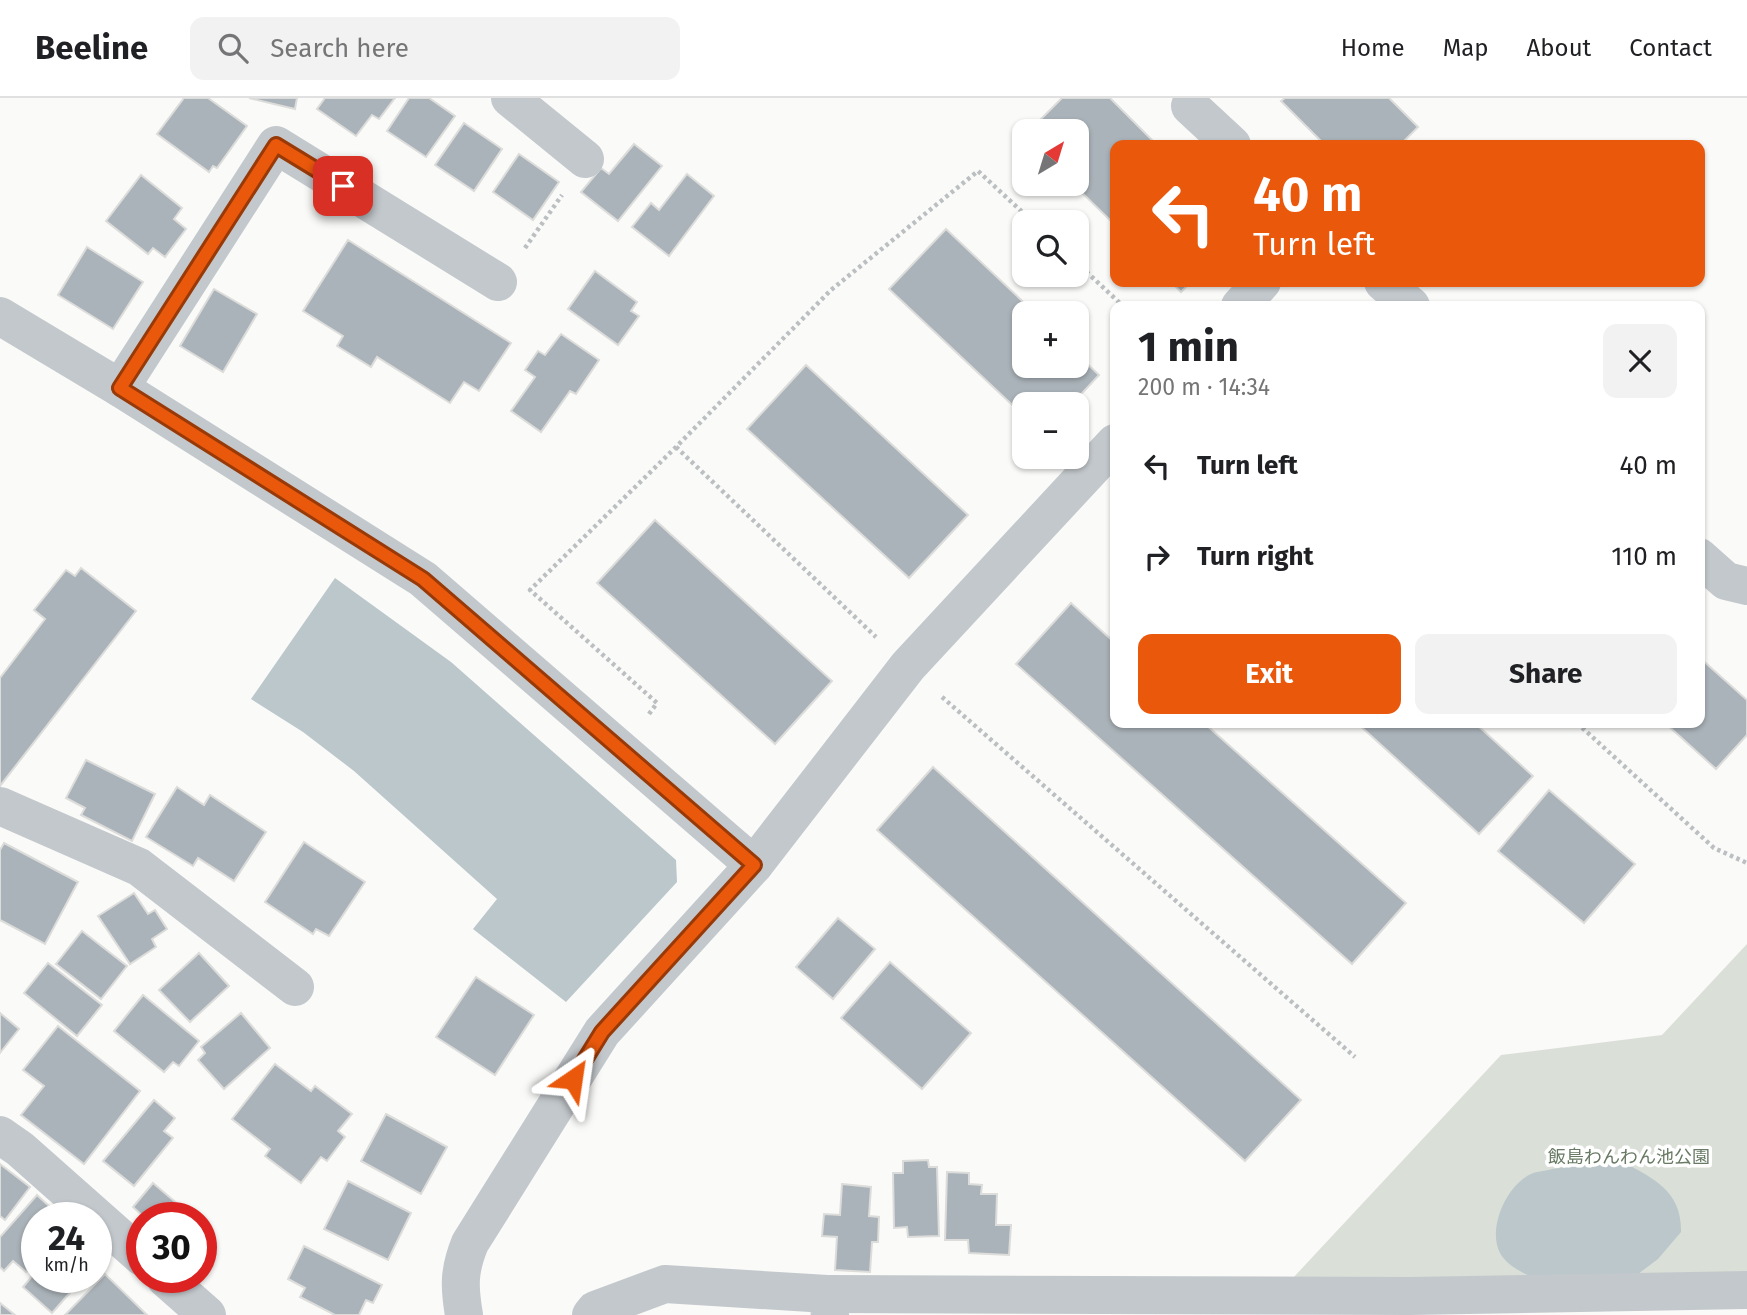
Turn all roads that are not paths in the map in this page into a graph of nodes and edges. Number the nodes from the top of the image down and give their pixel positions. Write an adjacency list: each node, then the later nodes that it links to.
1 (510, 98): 4 (street)
2 (1190, 106): 3 (street)
3 (1227, 140)
4 (585, 159)
5 (498, 282): 11 (street)
6 (1257, 287): 8 (street)
7 (1389, 287): 9 (street)
8 (1245, 301)
9 (1405, 301)
10 (0, 316): 11 (street)
11 (120, 388): 16 (street)
12 (1110, 448): 16 (street)
13 (1705, 562): 14 (street)
14 (1747, 586)
15 (0, 806): 17 (street)
16 (754, 865): 25 (street)
17 (295, 987)
18 (0, 1135): 19 (street)
19 (126, 1243)
20 (1747, 1290): 23 (street)
21 (182, 1293): 24 (street)
22 (829, 1305): 23 (street); 26 (street)
23 (1411, 1305)
24 (208, 1315)
25 (464, 1315)
26 (590, 1315)

